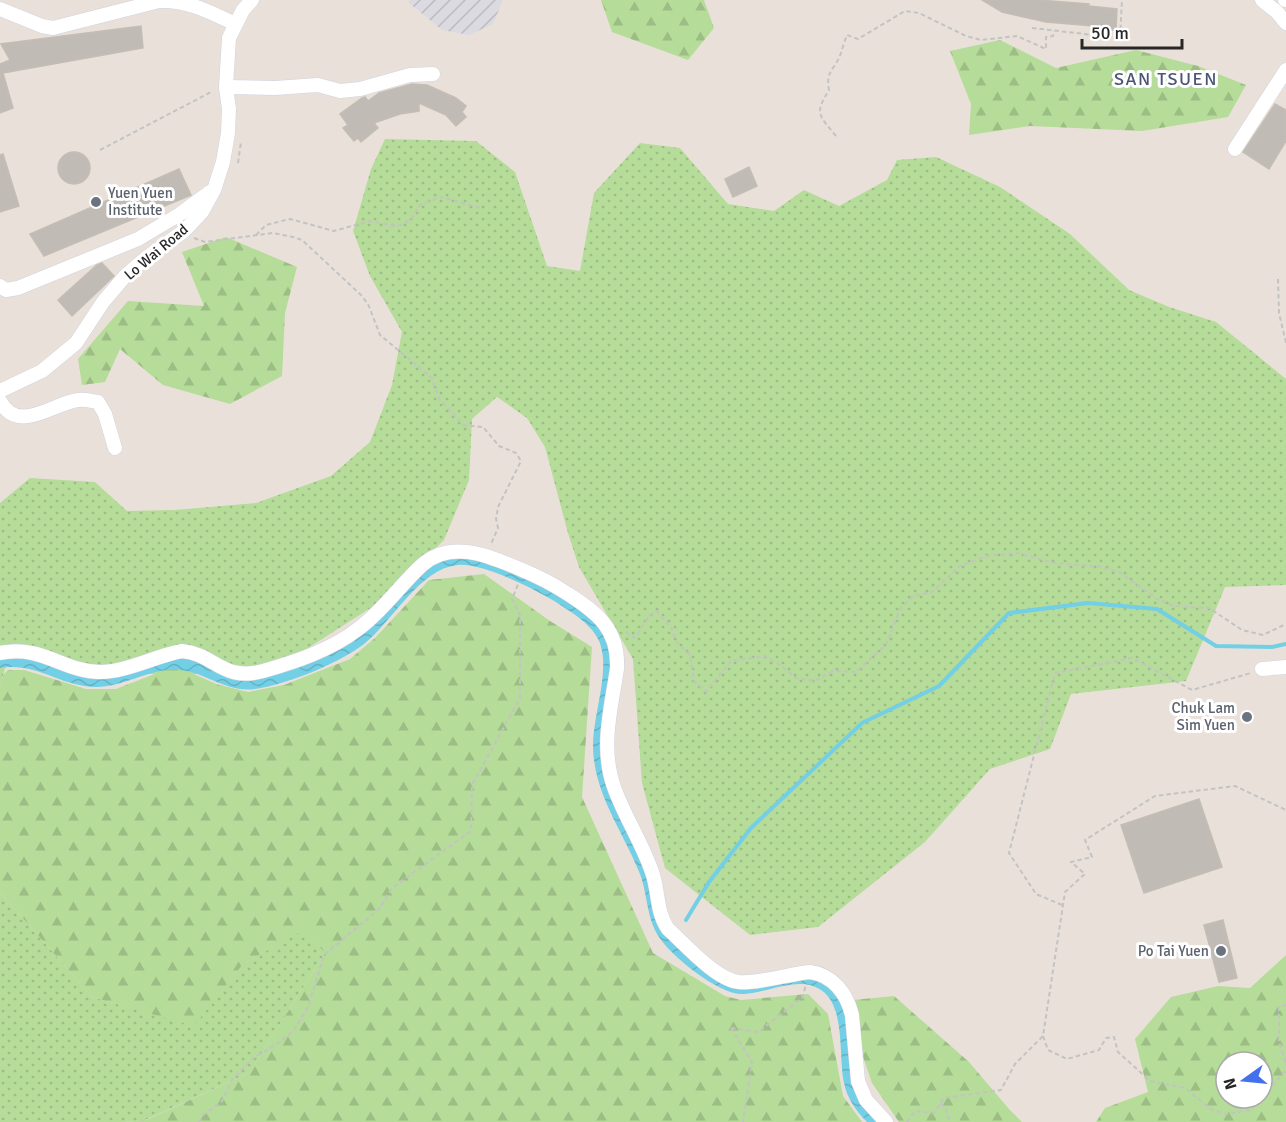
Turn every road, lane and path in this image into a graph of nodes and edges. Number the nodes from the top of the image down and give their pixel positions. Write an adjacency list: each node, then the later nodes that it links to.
1 (252, 0): 6 (street, Lo Wai Road)
2 (1122, 0): 8 (path)
3 (1262, 0): 5 (street)
4 (0, 9): 6 (street)
5 (1286, 23)
6 (235, 24): 11 (street, Lo Wai Road)
7 (1032, 28): 8 (path)
8 (1053, 30): 12 (path)
9 (1286, 70): 13 (street)
10 (433, 74): 11 (street)
11 (222, 88): 14 (path); 15 (street, Lo Wai Road)
12 (836, 136)
13 (1235, 149)
14 (100, 150)
15 (214, 189): 20 (street); 22 (street, Lo Wai Road)
16 (481, 208): 17 (path)
17 (256, 235): 18 (path); 25 (path)
18 (192, 237)
19 (1278, 279): 21 (path)
20 (0, 286)
21 (1286, 343)
22 (0, 392)
23 (0, 401): 24 (street)
24 (115, 448)
25 (486, 555): 26 (street); 29 (street)
26 (524, 571): 34 (street); 42 (path)
27 (1286, 624): 28 (path)
28 (622, 630)
29 (0, 653)
30 (1286, 667): 31 (street)
31 (1262, 669): 33 (path)
32 (1286, 810): 33 (path)
33 (1063, 905): 36 (path)
34 (810, 972): 43 (path); 44 (street)
35 (1286, 1005): 37 (path)
36 (1043, 1036): 40 (path); 41 (path)
37 (1286, 1064)
38 (1286, 1070): 39 (path)
39 (1274, 1084)
40 (940, 1104): 45 (path); 46 (path)
41 (1251, 1110)
42 (199, 1122)
43 (743, 1122)
44 (886, 1122)
45 (907, 1122)
46 (951, 1122)

